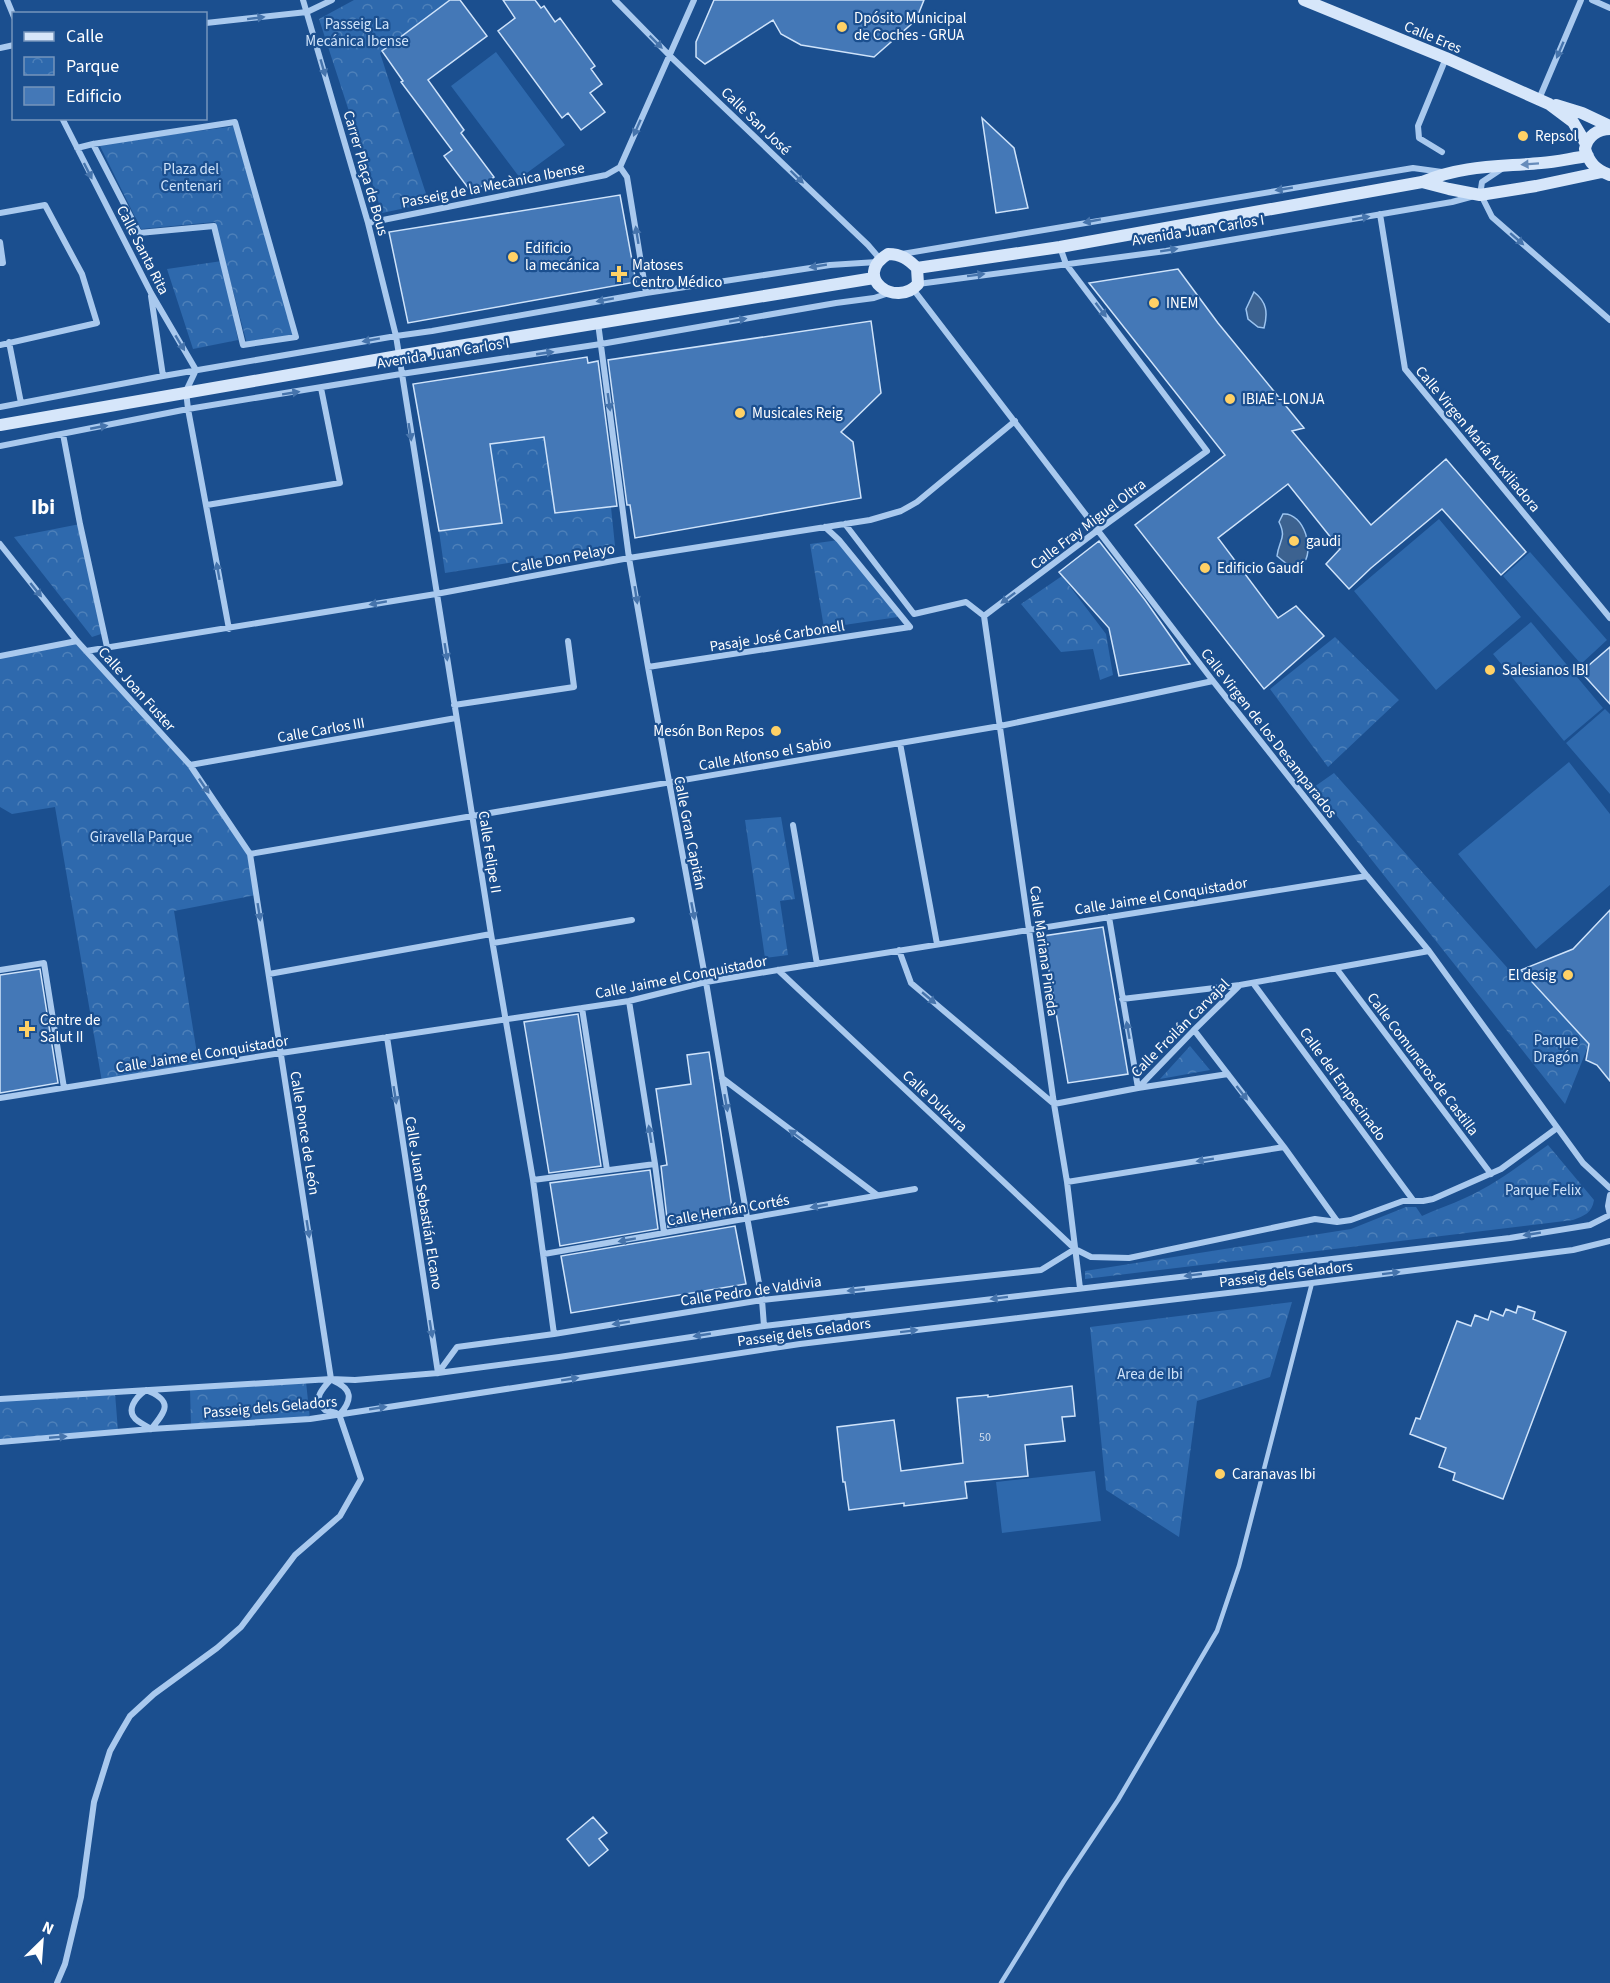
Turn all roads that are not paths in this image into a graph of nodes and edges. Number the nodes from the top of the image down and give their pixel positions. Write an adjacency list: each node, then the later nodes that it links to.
1 (303, 0): 9 (street, Carrer Plaça de Bous)
2 (332, 0): 9 (street)
3 (615, 0): 11 (street, Calle San José, one-way to 11)
4 (694, 0): 11 (street)
5 (1304, 0): 12 (main road, Calle Eres)
6 (1581, 0): 13 (street, one-way to 13)
7 (1592, 0): 8 (street)
8 (1610, 8)
9 (307, 12): 10 (street, one-way to 9); 28 (street, Carrer Plaça de Bous, one-way to 28)
10 (207, 23)
11 (669, 55): 21 (street, one-way to 21); 32 (street, Calle San José, one-way to 32)
12 (1446, 58): 13 (main road, Calle Eres); 19 (street)
13 (1544, 102): 15 (main road, Calle Eres); 18 (main road, Calle Eres)
14 (63, 120): 17 (street, Calle Santa Rita)
15 (1610, 127): 18 (main road)
16 (93, 144): 16 (street); 17 (street)
17 (77, 148): 39 (street, Calle Santa Rita, one-way to 39)
18 (1587, 150): 20 (main road, Avenida Juan Carlos I, one-way to 20); 23 (main road, Calle Eres)
19 (1442, 152)
20 (1508, 165): 22 (main road, Avenida Juan Carlos I); 25 (street)
21 (620, 167): 28 (street, Passeig de la Mecànica Ibense); 40 (street, one-way to 21)
22 (1446, 172): 24 (main road, Avenida Juan Carlos I); 31 (street, Avenida Juan Carlos I, one-way to 31)
23 (1606, 173): 25 (main road)
24 (1422, 182): 25 (main road); 30 (main road, Avenida Juan Carlos I)
25 (1480, 195): 27 (street, Avenida Juan Carlos I); 41 (street, one-way to 41)
26 (0, 213): 44 (street)
27 (1380, 214): 34 (street, Avenida Juan Carlos I, one-way to 27); 68 (street, Calle Virgen María Auxiliadora)
28 (368, 223): 43 (street, Carrer Plaça de Bous)
29 (0, 242): 33 (street)
30 (1060, 247): 34 (street); 35 (main road, Avenida Juan Carlos I)
31 (898, 254): 32 (main road); 35 (main road)
32 (878, 261): 36 (main road); 40 (street, Avenida Juan Carlos I, one-way to 40)
33 (0, 263)
34 (1066, 264): 37 (street, Avenida Juan Carlos I, one-way to 34); 63 (street, Calle Fray Miguel Oltra, one-way to 63)
35 (917, 268): 37 (main road)
36 (874, 278): 38 (main road); 42 (main road, Avenida Juan Carlos I)
37 (915, 287): 38 (main road); 56 (street, Calle Virgen de los Desamparados)
38 (890, 292): 45 (street, Avenida Juan Carlos I, one-way to 38)
39 (151, 293): 48 (street, Calle Santa Rita, one-way to 48); 50 (street)
40 (646, 293): 43 (street, Avenida Juan Carlos I, one-way to 43)
41 (1610, 320)
42 (598, 323): 45 (street, Calle Gran Capitán); 47 (main road, Avenida Juan Carlos I)
43 (396, 336): 47 (street, Carrer Plaça de Bous); 48 (street, Avenida Juan Carlos I, one-way to 48)
44 (9, 342): 46 (street); 53 (street)
45 (601, 344): 49 (street, Avenida Juan Carlos I, one-way to 45); 65 (street, Calle Gran Capitán, one-way to 65)
46 (0, 345)
47 (398, 356): 49 (street, Carrer Plaça de Bous); 52 (main road, Avenida Juan Carlos I)
48 (196, 370): 50 (street, Avenida Juan Carlos I); 52 (street)
49 (401, 374): 51 (street, Avenida Juan Carlos I); 66 (street, Calle Felipe II, one-way to 66)
50 (163, 376): 53 (street, Avenida Juan Carlos I)
51 (321, 388): 55 (street, Avenida Juan Carlos I, one-way to 51); 60 (street)
52 (186, 392): 55 (street); 57 (main road, Avenida Juan Carlos I)
53 (21, 403): 54 (street, Avenida Juan Carlos I)
54 (0, 406)
55 (188, 409): 58 (street, Avenida Juan Carlos I, one-way to 55); 60 (street)
56 (1015, 421): 61 (street, Calle Don Pelayo); 63 (street, Calle Virgen de los Desamparados)
57 (0, 425)
58 (63, 434): 59 (street, Avenida Juan Carlos I); 72 (street)
59 (0, 446)
60 (207, 506): 69 (street, one-way to 60)
61 (844, 524): 62 (street, Calle Don Pelayo); 67 (street)
62 (825, 527): 65 (street, Calle Don Pelayo); 75 (street, Pasaje José Carbonell)
63 (1098, 530): 67 (street, Calle Fray Miguel Oltra, one-way to 67); 76 (street, Calle Virgen de los Desamparados)
64 (0, 544): 70 (street, Calle Joan Fuster, one-way to 70)
65 (630, 558): 66 (street, Calle Don Pelayo); 75 (street, Calle Gran Capitán, one-way to 75)
66 (436, 594): 69 (street, Calle Don Pelayo, one-way to 69); 77 (street, Calle Felipe II, one-way to 77)
67 (984, 616): 79 (street, Calle Mariana Pineda)
68 (1610, 618)
69 (229, 629): 72 (street, Calle Don Pelayo)
70 (77, 641): 73 (street, Calle Joan Fuster); 74 (street)
71 (568, 641): 77 (street)
72 (107, 647): 73 (street, Calle Don Pelayo)
73 (86, 651): 81 (street, Calle Joan Fuster)
74 (0, 656)
75 (648, 667): 82 (street, Calle Gran Capitán)
76 (1212, 681): 79 (street, Calle Alfonso el Sabio); 86 (street, Calle Virgen de los Desamparados)
77 (454, 705): 78 (street, Calle Felipe II)
78 (456, 718): 81 (street, Calle Carlos III); 83 (street, Calle Felipe II)
79 (1000, 726): 80 (street, Calle Alfonso el Sabio); 89 (street, Calle Mariana Pineda)
80 (900, 743): 82 (street, Calle Alfonso el Sabio); 92 (street)
81 (190, 765): 85 (street, Calle Joan Fuster, one-way to 85)
82 (668, 783): 83 (street, Calle Alfonso el Sabio); 100 (street, Calle Gran Capitán, one-way to 100)
83 (472, 816): 85 (street, Calle Alfonso el Sabio); 90 (street, Calle Felipe II)
84 (793, 825): 95 (street)
85 (250, 854): 99 (street, Calle Ponce de León, one-way to 99)
86 (1367, 876): 87 (street, Calle Jaime el Conquistador); 94 (street, Calle Virgen de los Desamparados)
87 (1109, 917): 89 (street, Calle Jaime el Conquistador); 103 (street)
88 (632, 920): 91 (street)
89 (1028, 929): 92 (street, Calle Jaime el Conquistador); 115 (street, Calle Mariana Pineda)
90 (491, 934): 91 (street, Calle Felipe II); 99 (street)
91 (492, 943): 106 (street, Calle Felipe II)
92 (937, 944): 93 (street, Calle Jaime el Conquistador)
93 (899, 950): 95 (street, Calle Jaime el Conquistador); 115 (street, one-way to 115)
94 (1429, 951): 96 (street, Calle Froilán Carvajal); 116 (street, Calle Virgen de los Desamparados)
95 (816, 964): 98 (street, Calle Jaime el Conquistador)
96 (1336, 968): 101 (street, Calle Froilán Carvajal); 120 (street, Calle Comuneros de Castilla)
97 (0, 970): 112 (street)
98 (778, 970): 100 (street, Calle Jaime el Conquistador); 133 (street, Calle Dulzura)
99 (269, 974): 109 (street, Calle Ponce de León)
100 (706, 982): 104 (street, Calle Jaime el Conquistador); 111 (street, Calle Gran Capitán)
101 (1253, 983): 102 (street, Calle Froilán Carvajal); 127 (street, Calle del Empecinado)
102 (1240, 985): 103 (street); 107 (street, Calle Froilán Carvajal)
103 (1122, 999): 113 (street, one-way to 103)
104 (629, 1001): 105 (street, Calle Jaime el Conquistador); 118 (street, one-way to 104)
105 (582, 1008): 106 (street, Calle Jaime el Conquistador); 119 (street)
106 (506, 1020): 108 (street, Calle Jaime el Conquistador); 121 (street, Calle Felipe II)
107 (1194, 1030): 110 (street); 113 (street, Calle Froilán Carvajal)
108 (387, 1037): 109 (street, Calle Jaime el Conquistador); 140 (street, Calle Juan Sebastián Elcano, one-way to 140)
109 (280, 1053): 112 (street, Calle Jaime el Conquistador); 141 (street, Calle Ponce de León, one-way to 141)
110 (1228, 1074): 113 (street); 117 (street, one-way to 117)
111 (722, 1078): 125 (street, one-way to 111); 129 (street, Calle Gran Capitán, one-way to 129)
112 (63, 1088): 114 (street, Calle Jaime el Conquistador)
113 (1138, 1088): 115 (street, Calle Froilán Carvajal)
114 (0, 1098)
115 (1054, 1104): 122 (street, Calle Mariana Pineda)
116 (1557, 1128): 120 (street); 123 (street, Calle Virgen de los Desamparados)
117 (1284, 1147): 122 (street, one-way to 122); 130 (street)
118 (655, 1164): 119 (street); 131 (street)
119 (607, 1170): 121 (street)
120 (1491, 1174): 127 (street)
121 (533, 1180): 134 (street, Calle Felipe II)
122 (1067, 1182): 133 (street, Calle Mariana Pineda)
123 (1610, 1188)
124 (915, 1189): 125 (street, Calle Hernán Cortés)
125 (877, 1195): 129 (street, Calle Hernán Cortés, one-way to 129)
126 (1610, 1195): 128 (street)
127 (1413, 1200): 130 (street)
128 (1610, 1215): 136 (street, one-way to 136)
129 (747, 1218): 131 (street, Calle Hernán Cortés); 137 (street, Calle Gran Capitán)
130 (1337, 1222): 133 (street)
131 (664, 1233): 134 (street, Calle Hernán Cortés, one-way to 134)
132 (1610, 1241): 135 (street, Passeig dels Geladors, one-way to 132)
133 (1075, 1249): 136 (street, Calle Mariana Pineda); 137 (street, Calle Pedro de Valdivia, one-way to 137)
134 (544, 1254): 139 (street, Calle Felipe II)
135 (1312, 1283): 144 (street, Passeig dels Geladors, one-way to 135); 148 (lane)
136 (1080, 1288): 138 (street, one-way to 138)
137 (762, 1300): 138 (street, Calle Gran Capitán); 139 (street, Calle Pedro de Valdivia, one-way to 139)
138 (765, 1326): 140 (street, one-way to 140)
139 (554, 1334): 140 (street, Calle Pedro de Valdivia)
140 (438, 1373): 141 (street)
141 (331, 1379): 142 (street); 144 (street); 144 (street)
142 (146, 1390): 143 (street); 145 (street); 145 (street)
143 (0, 1399)
144 (339, 1414): 145 (street, Passeig dels Geladors); 147 (street)
145 (151, 1429): 146 (street, Passeig dels Geladors, one-way to 145)
146 (0, 1442)
147 (57, 1983)
148 (1001, 1983)

